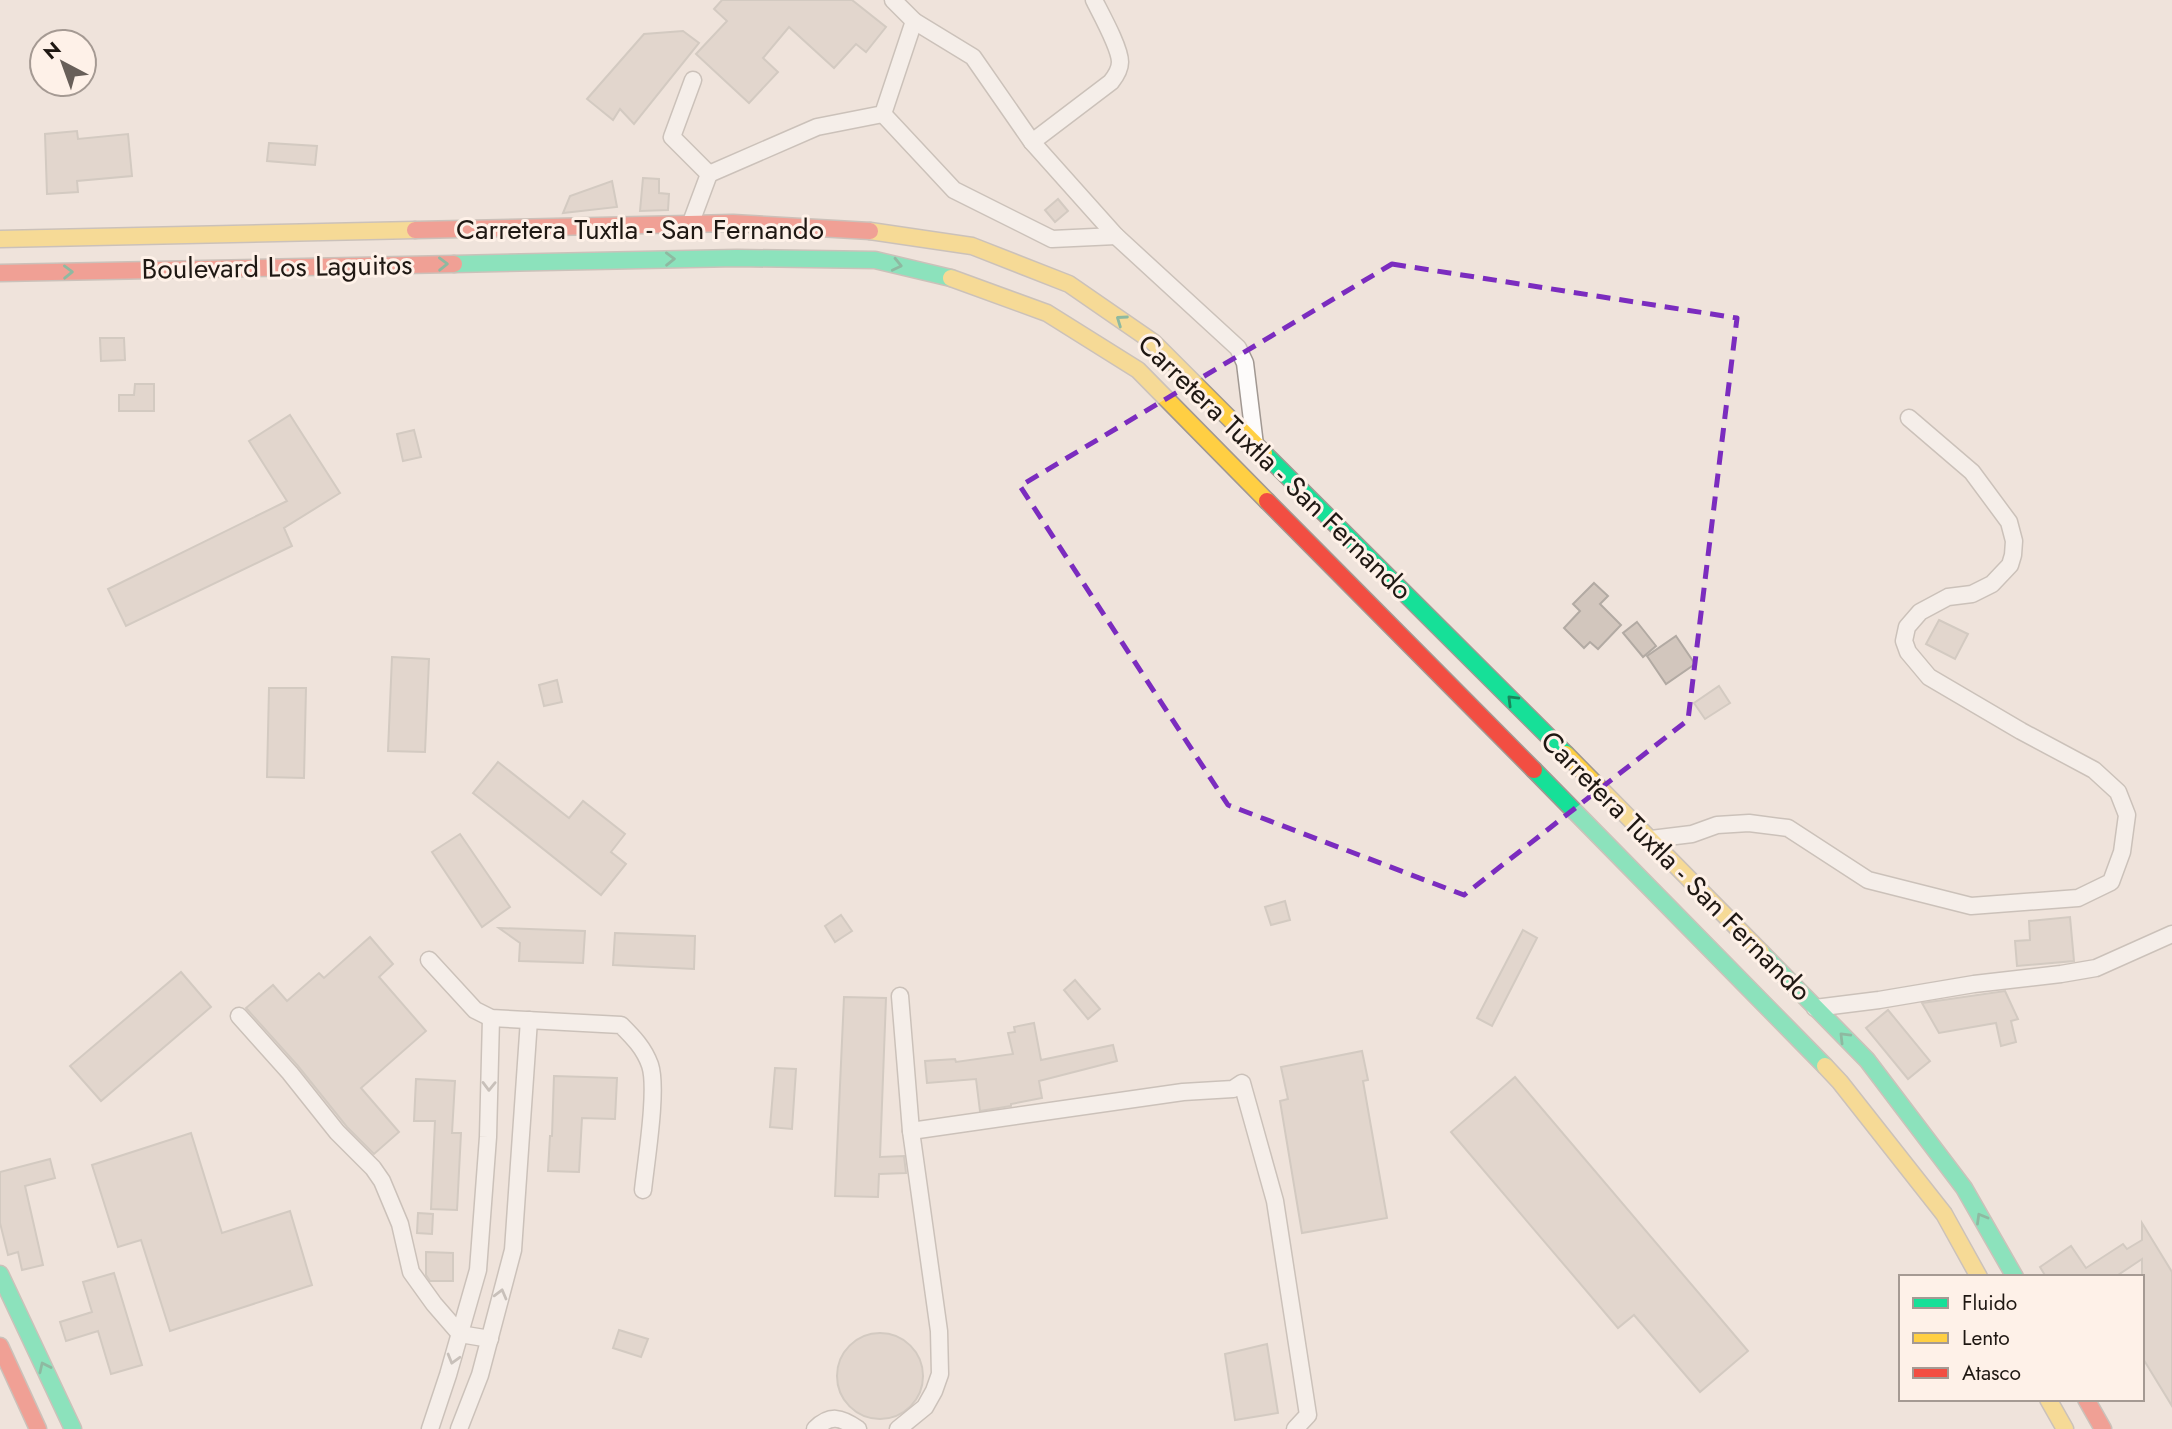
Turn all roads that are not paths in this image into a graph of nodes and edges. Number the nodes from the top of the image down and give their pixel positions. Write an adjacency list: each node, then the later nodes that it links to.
1 (893, 0): 3 (street)
2 (1094, 0): 6 (street)
3 (914, 21): 5 (street); 6 (street)
4 (693, 80): 7 (street)
5 (883, 114): 7 (street); 9 (street)
6 (1032, 142): 9 (street)
7 (709, 174): 8 (street)
8 (690, 225): 10 (main road, Carretera Tuxtla - San Fernando); 13 (main road, Carretera Tuxtla - San Fernando, one-way to 8)
9 (1116, 236): 13 (street)
10 (0, 239)
11 (0, 273): 16 (main road, Boulevard Los Laguitos, one-way to 16)
12 (1909, 418): 14 (street)
13 (1255, 445): 14 (main road, Carretera Tuxtla - San Fernando, one-way to 13)
14 (1651, 839): 16 (main road, Carretera Tuxtla - San Fernando)
15 (2172, 934): 19 (street)
16 (1729, 944): 19 (main road, Carretera Tuxtla - San Fernando); 26 (main road, Boulevard Los Laguitos)
17 (429, 960): 21 (street)
18 (900, 996): 23 (street)
19 (1815, 1007): 27 (main road, Carretera Tuxtla - San Fernando, one-way to 19)
20 (239, 1016): 28 (street)
21 (491, 1018): 22 (street); 28 (street, one-way to 28)
22 (529, 1020): 24 (street); 29 (street, one-way to 22)
23 (911, 1130): 39 (street); 40 (street)
24 (643, 1190)
25 (0, 1274): 34 (main road, one-way to 25)
26 (1978, 1275)
27 (2014, 1275)
28 (460, 1334): 29 (street); 35 (street, one-way to 35)
29 (490, 1339): 36 (street)
30 (0, 1346): 33 (main road)
31 (2050, 1401): 41 (main road)
32 (2087, 1401): 42 (main road)
33 (38, 1429)
34 (73, 1429)
35 (430, 1429)
36 (459, 1429)
37 (815, 1429): 38 (street)
38 (858, 1429)
39 (898, 1429)
40 (1295, 1429)
41 (2065, 1429)
42 (2103, 1429)

